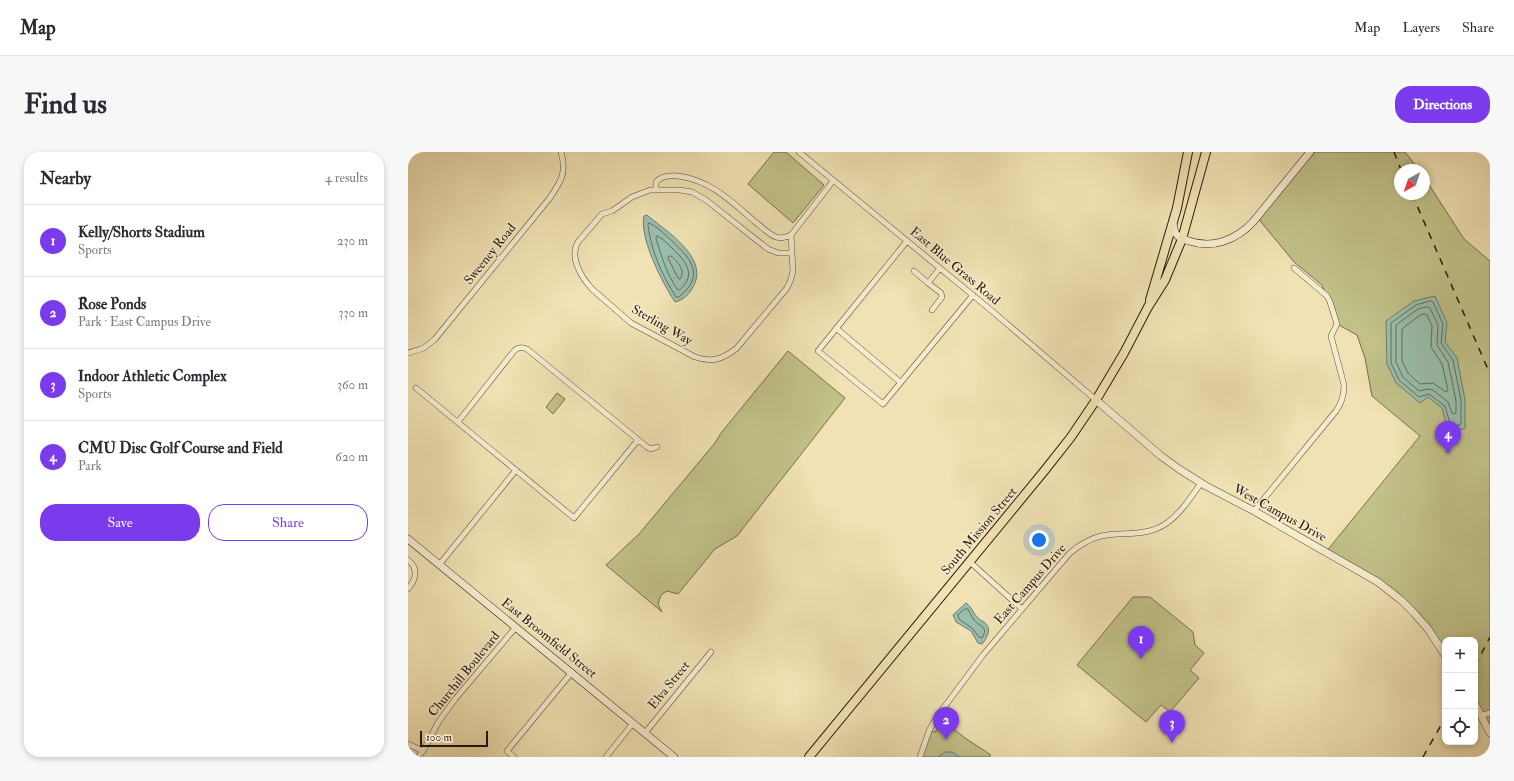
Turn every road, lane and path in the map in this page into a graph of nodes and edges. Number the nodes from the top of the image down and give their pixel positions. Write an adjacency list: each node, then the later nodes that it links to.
1 (561, 152): 21 (street, Sweeney Road)
2 (799, 152): 6 (street, East Blue Grass Road)
3 (1188, 152): 8 (main road, South Mission Street)
4 (1206, 152): 10 (main road, South Mission Street)
5 (1310, 152): 10 (main road)
6 (834, 181): 9 (street); 11 (street, East Blue Grass Road)
7 (656, 190): 9 (street); 12 (street, Sterling Way); 12 (street, Sterling Way)
8 (1172, 222): 10 (main road); 18 (main road, South Mission Street)
9 (791, 235): 12 (street, Sterling Way)
10 (1182, 239): 18 (main road, South Mission Street)
11 (907, 241): 13 (street, East Blue Grass Road); 20 (street)
12 (792, 253)
13 (940, 268): 16 (street); 17 (street, East Blue Grass Road)
14 (1294, 268): 30 (street)
15 (914, 271): 16 (street)
16 (928, 283): 19 (street)
17 (973, 295): 22 (street); 24 (street, East Blue Grass Road)
18 (1148, 307): 24 (main road, South Mission Street)
19 (932, 310)
20 (836, 328): 22 (street); 22 (street)
21 (408, 353)
22 (900, 382)
23 (416, 388): 25 (street)
24 (1096, 400): 29 (main road, West Campus Drive); 33 (main road, South Mission Street)
25 (458, 422): 26 (street); 28 (street)
26 (638, 440): 27 (street); 28 (street)
27 (657, 447)
28 (516, 470): 34 (street)
29 (1201, 483): 30 (main road, West Campus Drive); 36 (street, East Campus Drive)
30 (1254, 511): 38 (main road, West Campus Drive)
31 (408, 539): 34 (main road, East Broomfield Street)
32 (408, 560): 35 (street)
33 (970, 562): 36 (street); 53 (main road, South Mission Street)
34 (439, 565): 37 (main road, East Broomfield Street)
35 (408, 589)
36 (1022, 609): 54 (street, East Campus Drive)
37 (516, 627): 40 (main road, East Broomfield Street); 48 (street, Churchill Boulevard)
38 (1442, 650)
39 (711, 652): 45 (street, Elva Street)
40 (572, 672): 44 (main road, East Broomfield Street); 50 (street)
41 (1478, 709): 43 (main road)
42 (1490, 713): 43 (street)
43 (1482, 715): 46 (main road)
44 (633, 723): 45 (main road, East Broomfield Street); 51 (street)
45 (645, 733): 52 (main road, East Broomfield Street)
46 (1490, 733)
47 (408, 744): 48 (street)
48 (423, 751): 49 (street, Churchill Boulevard)
49 (418, 757)
50 (514, 757)
51 (606, 757)
52 (674, 757)
53 (809, 757)
54 (920, 757)

